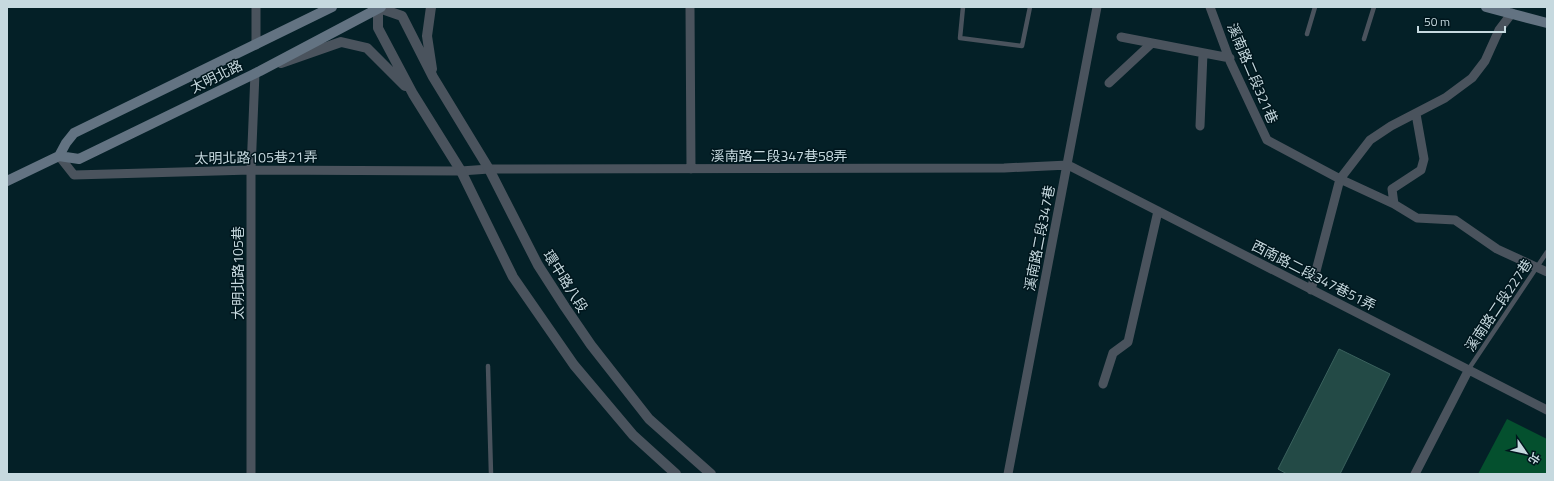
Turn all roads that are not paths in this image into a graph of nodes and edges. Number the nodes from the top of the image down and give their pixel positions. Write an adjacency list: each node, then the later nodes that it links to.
1 (256, 7): 19 (street)
2 (332, 7): 19 (main road, 太明北路)
3 (379, 7): 22 (main road, 太明北路); 23 (street, 環中路八段); 25 (street)
4 (431, 7): 23 (street, 環中路八段)
5 (690, 7): 31 (street)
6 (963, 7): 7 (lane)
7 (1030, 7)
8 (1097, 7): 29 (street, 溪南路二段347巷)
9 (1210, 7): 21 (street, 溪南路二段321巷)
10 (1315, 7): 15 (lane)
11 (1374, 7): 17 (lane)
12 (1486, 7): 13 (main road)
13 (1512, 13): 14 (main road); 26 (street)
14 (1547, 23)
15 (1307, 34)
16 (1121, 37): 18 (street)
17 (1364, 39)
18 (1152, 43): 20 (street); 24 (street)
19 (256, 45): 28 (main road, 太明北路)
20 (1203, 53): 21 (street); 27 (street)
21 (1230, 58): 34 (street, 溪南路二段321巷)
22 (258, 72): 25 (street); 28 (main road, 太明北路); 32 (street, 太明北路105巷)
23 (433, 77): 30 (street, 環中路八段)
24 (1109, 83)
25 (413, 94): 33 (street)
26 (1416, 114): 34 (street); 36 (street)
27 (1200, 126)
28 (59, 156): 32 (street, 太明北路105巷21弄); 35 (main road)
29 (1068, 165): 31 (street, 溪南路二段347巷58弄); 37 (street, 西南路二段347巷51弄); 50 (street, 溪南路二段347巷)
30 (489, 169): 31 (street, 溪南路二段347巷58弄); 33 (street, 溪南路二段347巷58弄); 49 (street, 環中路八段)
31 (691, 169)
32 (251, 170): 33 (street, 太明北路105巷21弄); 46 (street, 太明北路105巷)
33 (461, 171): 48 (street)
34 (1340, 179): 36 (street, 溪南路二段321巷); 41 (street)
35 (7, 181)
36 (1394, 204): 39 (street, 溪南路二段321巷)
37 (1158, 211): 41 (street, 西南路二段347巷51弄); 44 (street)
38 (1547, 252): 39 (lane, 溪南路二段227巷)
39 (1537, 267): 40 (street, 溪南路二段321巷); 43 (lane, 溪南路二段227巷)
40 (1547, 272)
41 (1311, 290): 43 (street, 西南路二段347巷51弄)
42 (488, 366): 47 (lane)
43 (1468, 371): 45 (street, 西南路二段347巷51弄); 51 (street)
44 (1103, 384)
45 (1547, 410)
46 (251, 474)
47 (491, 474)
48 (676, 474)
49 (711, 474)
50 (1008, 474)
51 (1415, 474)

